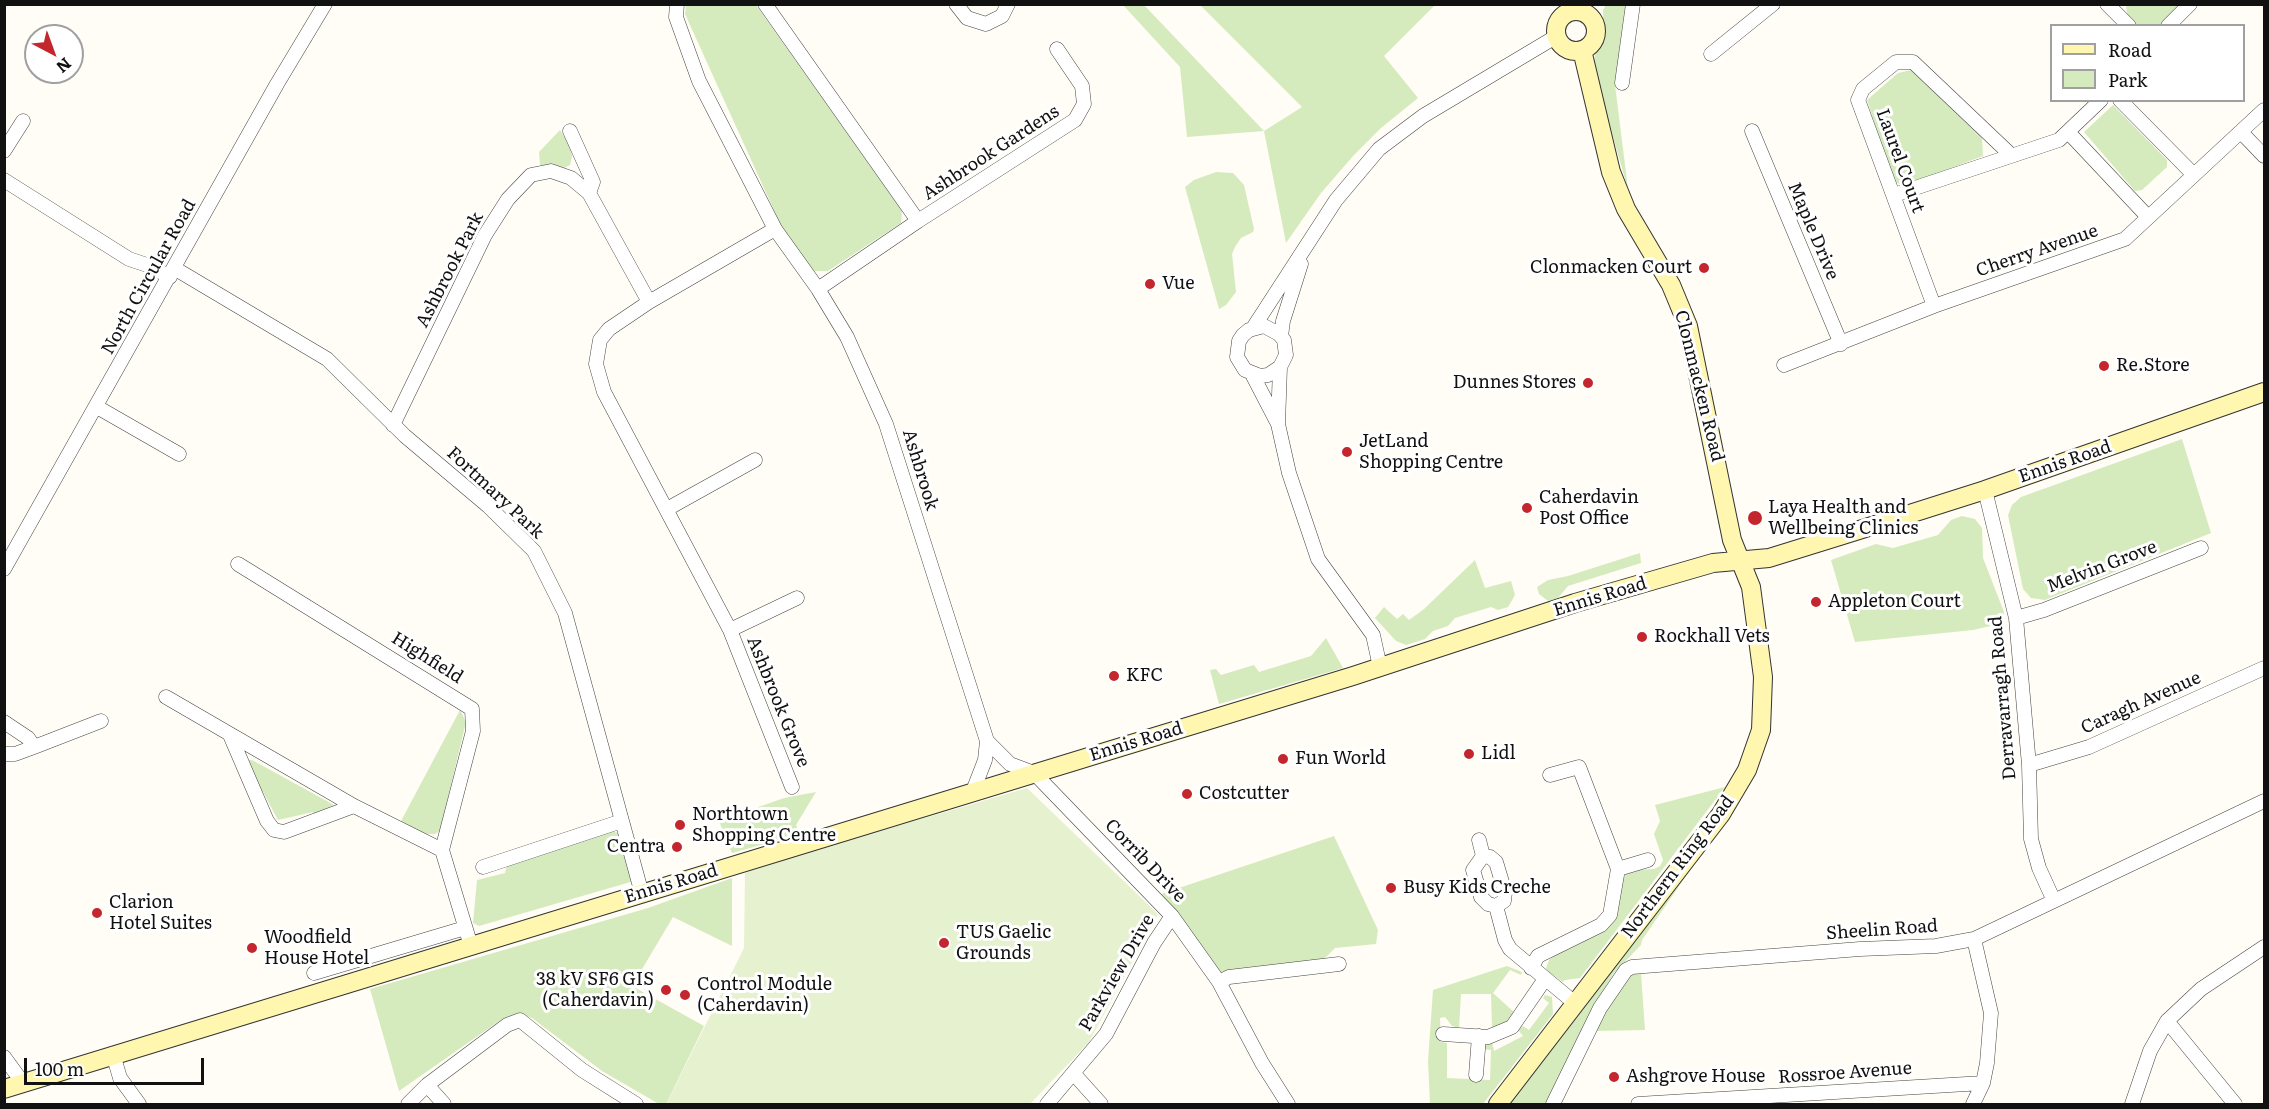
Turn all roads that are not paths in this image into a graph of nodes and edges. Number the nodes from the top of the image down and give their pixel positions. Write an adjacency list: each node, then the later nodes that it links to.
1 (326, 4): 42 (street, North Circular Road)
2 (677, 4): 40 (street, Ashbrook)
3 (765, 4): 39 (street, Ashbrook Gardens)
4 (956, 4): 5 (street)
5 (1008, 4)
6 (1601, 4): 11 (main road)
7 (1633, 4): 18 (street)
8 (1773, 4): 17 (street)
9 (2190, 4): 13 (street)
10 (2113, 7): 12 (street)
11 (1579, 11): 14 (main road); 16 (main road)
12 (2127, 24)
13 (2170, 24)
14 (1557, 36): 16 (main road); 41 (street)
15 (1057, 49): 39 (street, Ashbrook Gardens)
16 (1582, 50): 61 (main road, Clonmacken Road)
17 (1711, 54)
18 (1622, 83)
19 (2099, 102): 26 (street)
20 (2122, 102): 33 (street)
21 (2265, 110): 25 (street, Cherry Avenue)
22 (22, 121): 28 (street)
23 (570, 131): 29 (street, Ashbrook Park)
24 (1752, 131): 48 (street, Maple Drive)
25 (2241, 132): 31 (street); 33 (street, Cherry Avenue)
26 (2069, 133): 30 (street); 38 (street)
27 (1995, 138): 30 (street, Laurel Court); 32 (street); 37 (street, Laurel Court)
28 (4, 151)
29 (581, 155): 34 (street); 36 (street, Ashbrook Park)
30 (2011, 155): 32 (street)
31 (2265, 156)
32 (1986, 164): 37 (street)
33 (2194, 175): 38 (street, Cherry Avenue)
34 (571, 178): 36 (street, Ashbrook Park); 55 (street, Ashbrook Park)
35 (4, 180): 42 (street, Fortmary Park)
36 (589, 193): 44 (street, Ashbrook Park)
37 (1894, 195): 45 (street, Laurel Court)
38 (2148, 217): 45 (street, Cherry Avenue)
39 (918, 221): 43 (street, Ashbrook Gardens)
40 (775, 229): 43 (street, Ashbrook); 44 (street)
41 (1311, 236): 46 (street); 47 (street)
42 (172, 272): 53 (street, North Circular Road); 55 (street, Fortmary Park)
43 (818, 289): 73 (street, Ashbrook)
44 (649, 302): 59 (street, Ashbrook Grove)
45 (1934, 306): 48 (street, Cherry Avenue)
46 (1253, 328): 47 (street); 51 (street)
47 (1281, 336): 50 (street)
48 (1841, 344): 49 (street, Cherry Avenue)
49 (1784, 365)
50 (1280, 367): 51 (street); 54 (street)
51 (1252, 374): 54 (street)
52 (2265, 392): 58 (main road, Ennis Road)
53 (97, 407): 56 (street); 63 (street, North Circular Road)
54 (1278, 424): 67 (street)
55 (393, 425): 83 (street, Fortmary Park)
56 (179, 454)
57 (755, 460): 59 (street)
58 (1985, 490): 61 (main road, Ennis Road); 65 (street, Derravarragh Road)
59 (667, 510): 66 (street, Ashbrook Grove)
60 (2201, 548): 65 (street, Melvin Grove)
61 (1740, 560): 67 (main road, Ennis Road); 103 (main road, Northern Ring Road)
62 (238, 564): 85 (street, Highfield)
63 (4, 569)
64 (797, 598): 66 (street, Ashbrook Grove)
65 (2016, 618): 76 (street, Derravarragh Road)
66 (730, 630): 79 (street, Ashbrook Grove)
67 (1380, 667): 77 (main road, Ennis Road)
68 (2265, 668): 76 (street, Caragh Avenue)
69 (166, 697): 72 (street)
70 (101, 721): 74 (street)
71 (4, 722): 74 (street)
72 (230, 735): 82 (street); 82 (street)
73 (987, 741): 77 (street, Ashbrook); 80 (street, Ashbrook)
74 (34, 747): 75 (street)
75 (4, 754)
76 (2029, 765): 91 (street, Derravarragh Road)
77 (1034, 773): 80 (main road, Ennis Road); 93 (street, Corrib Drive)
78 (1550, 775): 89 (street)
79 (792, 787)
80 (973, 791): 90 (main road, Ennis Road)
81 (2265, 801): 91 (street, Sheelin Road)
82 (354, 806): 85 (street)
83 (622, 821): 88 (street); 90 (street, Fortmary Park)
84 (1479, 840): 86 (street)
85 (441, 850): 94 (street)
86 (1483, 855): 92 (street); 92 (street)
87 (1648, 860): 89 (street)
88 (483, 867)
89 (1618, 869): 99 (street)
90 (642, 894): 96 (main road, Ennis Road)
91 (2054, 901): 95 (street, Sheelin Road)
92 (1496, 906): 99 (street)
93 (1172, 916): 102 (street, Corrib Drive); 109 (street, Parkview Drive)
94 (465, 928): 96 (street); 100 (street)
95 (1974, 939): 112 (street); 123 (street, Sheelin Road)
96 (471, 946): 107 (main road, Ennis Road)
97 (2265, 947): 104 (street)
98 (1339, 964): 102 (street)
99 (1531, 968): 101 (street)
100 (314, 973)
101 (1545, 979): 103 (street); 106 (street)
102 (1219, 982): 121 (street, Corrib Drive)
103 (1576, 1004): 122 (main road, Northern Ring Road)
104 (2168, 1021): 126 (street); 127 (street)
105 (1443, 1034): 106 (street)
106 (1479, 1036): 110 (street)
107 (112, 1054): 111 (main road, Ennis Road); 115 (street)
108 (4, 1057): 111 (street)
109 (1074, 1074): 119 (street, Parkview Drive); 120 (street)
110 (1476, 1075)
111 (23, 1083): 114 (main road, Ennis Road)
112 (1983, 1083): 124 (street, Rossroe Avenue); 125 (street)
113 (427, 1084): 116 (street); 117 (street); 118 (street)
114 (4, 1089)
115 (139, 1104)
116 (408, 1104)
117 (444, 1104)
118 (636, 1104)
119 (1047, 1104)
120 (1101, 1104)
121 (1288, 1104)
122 (1498, 1104)
123 (1553, 1104)
124 (1638, 1104)
125 (1973, 1104)
126 (2132, 1104)
127 (2235, 1104)

